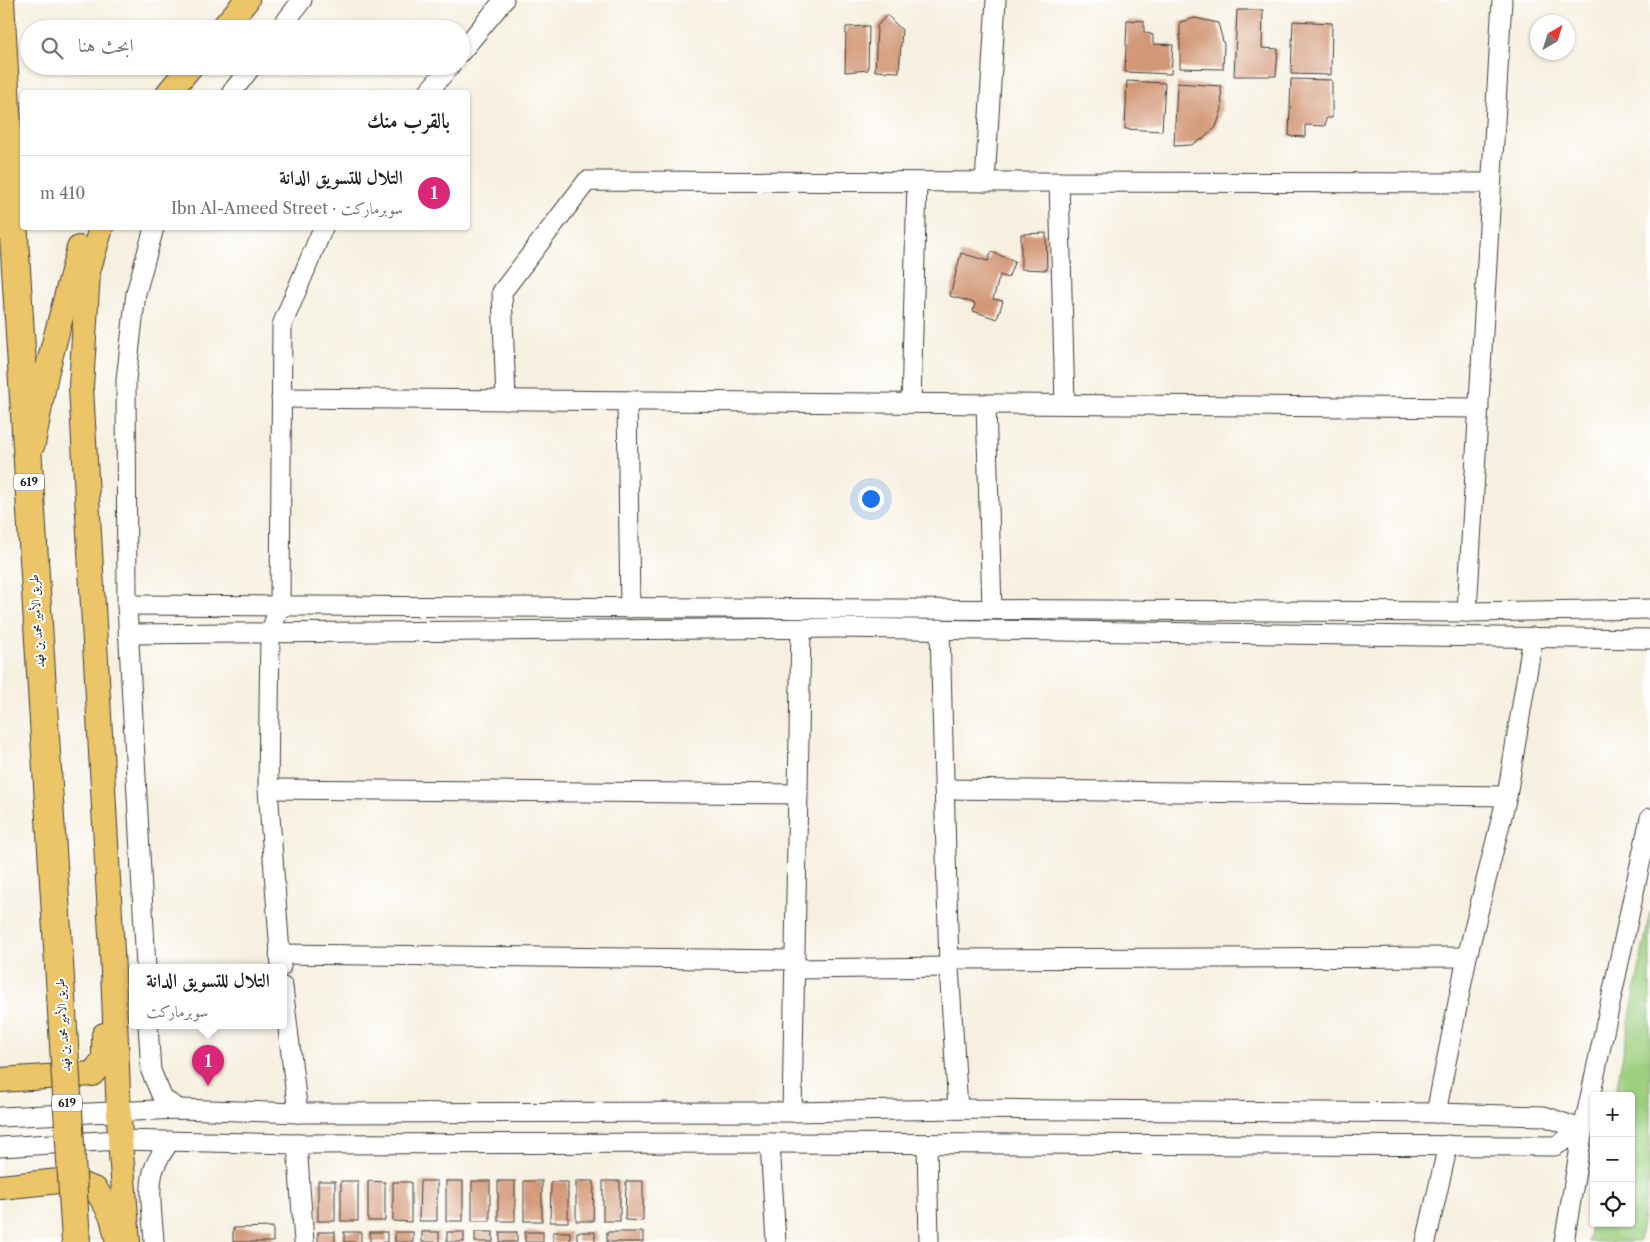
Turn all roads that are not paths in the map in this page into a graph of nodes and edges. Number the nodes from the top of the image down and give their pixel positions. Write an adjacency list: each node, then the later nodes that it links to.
1 (0, 0): 31 (highway, طريق الأمير محمد بن فهد / 619)
2 (246, 0): 7 (main road)
3 (302, 0): 8 (street)
4 (504, 0): 9 (street)
5 (996, 0): 17 (street)
6 (1502, 0): 19 (street)
7 (229, 20)
8 (287, 20)
9 (470, 41)
10 (183, 75): 13 (main road)
11 (245, 75): 14 (street)
12 (442, 75): 15 (street)
13 (171, 90)
14 (234, 90)
15 (430, 90)
16 (917, 182): 17 (street); 25 (street); 27 (street)
17 (985, 182): 18 (street)
18 (1059, 182): 19 (street); 29 (street)
19 (1491, 183): 30 (street)
20 (85, 230): 31 (main road)
21 (100, 230): 54 (main road)
22 (153, 230): 32 (street)
23 (322, 230): 24 (street)
24 (281, 398): 25 (street); 33 (street)
25 (506, 400): 26 (street)
26 (627, 401): 27 (street); 34 (street)
27 (911, 403): 28 (street)
28 (986, 404): 29 (street); 35 (street)
29 (1065, 404): 30 (street)
30 (1479, 408): 37 (street)
31 (28, 468): 74 (highway, طريق الأمير محمد بن فهد / 619, bridge)
32 (127, 605): 33 (street); 41 (street)
33 (280, 606): 34 (street); 40 (street)
34 (630, 608): 35 (street)
35 (992, 609): 37 (street)
36 (1650, 609): 37 (street)
37 (1467, 612)
38 (801, 628): 39 (street); 40 (street); 46 (street)
39 (940, 629): 42 (street); 45 (street)
40 (270, 633): 41 (street); 44 (street)
41 (128, 634): 52 (street)
42 (1533, 637): 43 (street); 47 (street)
43 (1650, 638)
44 (268, 789): 46 (street); 50 (street)
45 (944, 789): 47 (street); 51 (street)
46 (798, 794): 53 (street)
47 (1507, 796): 49 (street)
48 (1650, 818): 65 (street)
49 (1467, 958): 51 (street); 63 (street)
50 (280, 961): 53 (street)
51 (949, 963): 53 (street); 59 (street)
52 (146, 964)
53 (796, 964): 61 (street)
54 (113, 970): 57 (main road); 60 (main road)
55 (287, 1021): 62 (street)
56 (148, 1029): 58 (street)
57 (0, 1080)
58 (179, 1109): 60 (street); 62 (street)
59 (958, 1110): 61 (street); 63 (street)
60 (119, 1112): 64 (street); 66 (main road)
61 (792, 1112): 62 (street)
62 (298, 1113)
63 (1436, 1114): 65 (street)
64 (0, 1116)
65 (1583, 1130): 71 (street); 82 (street)
66 (120, 1140): 67 (street); 72 (street); 76 (main road)
67 (170, 1141): 69 (street); 77 (street)
68 (770, 1143): 69 (street); 70 (street); 79 (street)
69 (297, 1144): 78 (street)
70 (927, 1144): 71 (street); 80 (street)
71 (1448, 1145): 81 (street)
72 (0, 1147)
73 (0, 1187): 75 (main road)
74 (76, 1242)
75 (118, 1242)
76 (128, 1242)
77 (154, 1242)
78 (304, 1242)
79 (776, 1242)
80 (929, 1242)
81 (1426, 1242)
82 (1564, 1242)

